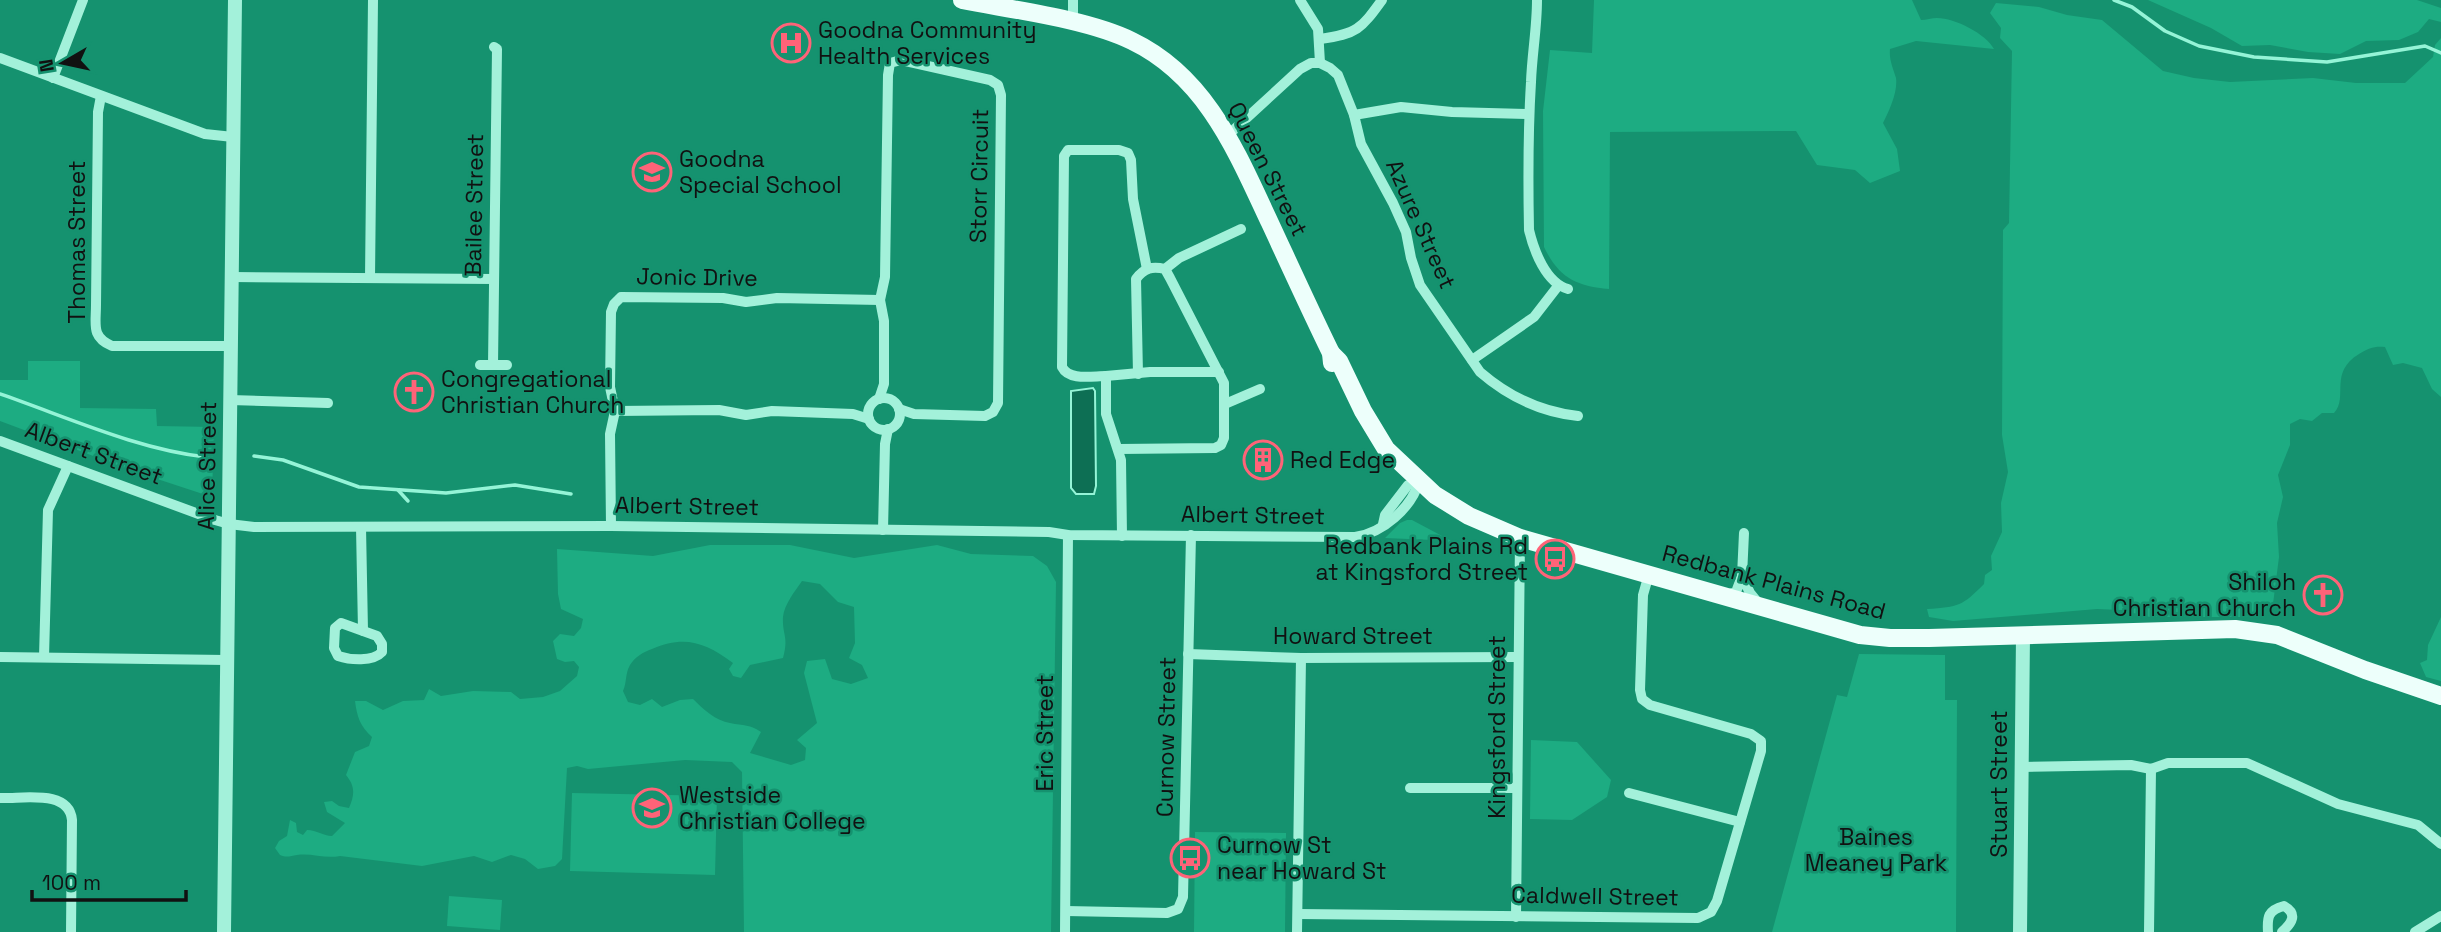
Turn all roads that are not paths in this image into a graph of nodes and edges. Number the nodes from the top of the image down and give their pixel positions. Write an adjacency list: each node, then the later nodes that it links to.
1 (83, 0): 14 (street)
2 (235, 0): 19 (street, Alice Street)
3 (373, 0): 24 (street)
4 (962, 0): 9 (main road, Queen Street)
5 (1073, 0): 9 (street)
6 (1300, 0): 10 (street)
7 (1382, 0): 10 (street)
8 (1537, 0): 16 (street)
9 (1073, 23): 18 (main road, Queen Street)
10 (1320, 39): 13 (street)
11 (494, 47): 25 (street, Bailee Street)
12 (0, 58): 14 (street)
13 (1320, 63): 17 (street, Azure Street); 18 (street)
14 (53, 78): 15 (street)
15 (101, 96): 19 (street); 27 (street, Thomas Street)
16 (1529, 114): 17 (street); 28 (street)
17 (1354, 116): 28 (street, Azure Street)
18 (1227, 136): 48 (main road, Queen Street)
19 (233, 137): 23 (street, Alice Street)
20 (1241, 229): 22 (street)
21 (1147, 269): 22 (street); 33 (street); 34 (street)
22 (1165, 269): 32 (street)
23 (232, 277): 24 (street); 27 (street, Alice Street)
24 (370, 278): 25 (street)
25 (494, 279): 30 (street, Bailee Street)
26 (880, 300): 36 (street, Storr Circuit); 40 (street, Jonic Drive); 42 (street, Storr Circuit)
27 (231, 346): 37 (street, Alice Street)
28 (1472, 360): 43 (street, Azure Street)
29 (480, 365): 30 (street)
30 (493, 365): 31 (street)
31 (507, 365)
32 (1219, 372): 33 (street); 39 (street)
33 (1138, 374): 34 (street)
34 (1106, 376): 46 (street)
35 (1260, 388): 39 (street)
36 (884, 399): 41 (street); 42 (street)
37 (230, 400): 38 (street); 49 (street, Alice Street)
38 (328, 403)
39 (1225, 404): 46 (street)
40 (615, 411): 41 (street); 50 (street, Jonic Drive)
41 (869, 414): 44 (street)
42 (898, 414): 44 (street)
43 (1578, 416)
44 (884, 429): 52 (street)
45 (0, 441): 47 (street, Albert Street)
46 (1119, 449): 56 (street)
47 (68, 466): 49 (street, Albert Street); 67 (street)
48 (1414, 487): 55 (street, Albert Street); 57 (main road, Queen Street)
49 (229, 524): 51 (street, Albert Street); 70 (street, Alice Street)
50 (611, 526): 51 (street, Albert Street); 52 (street, Albert Street)
51 (360, 527): 63 (street)
52 (883, 530): 54 (street, Albert Street)
53 (1744, 533): 60 (street)
54 (1068, 535): 56 (street, Albert Street); 80 (street, Eric Street)
55 (1191, 535): 56 (street, Albert Street); 65 (street, Curnow Street)
56 (1122, 536)
57 (1520, 537): 58 (main road, Queen Street); 68 (street, Kingsford Street)
58 (1589, 557): 59 (main road, Redbank Plains Road)
59 (1649, 574): 61 (main road, Redbank Plains Road); 78 (street, Caldwell Street)
60 (1742, 576): 61 (street); 62 (street)
61 (1723, 596): 62 (main road, Redbank Plains Road)
62 (1762, 608): 64 (main road, Redbank Plains Road)
63 (363, 631): 63 (street)
64 (2023, 635): 71 (main road, Redbank Plains Road); 72 (street, Stuart Street)
65 (1188, 654): 69 (street, Howard Street); 80 (street, Curnow Street)
66 (0, 657): 67 (street)
67 (44, 657): 70 (street)
68 (1518, 657): 69 (street, Howard Street); 75 (street, Kingsford Street)
69 (1301, 658): 81 (street)
70 (226, 660): 85 (street, Alice Street)
71 (2441, 696)
72 (2022, 766): 73 (street); 88 (street, Stuart Street)
73 (2151, 769): 79 (street); 89 (street)
74 (1410, 788): 75 (street)
75 (1517, 788): 83 (street, Kingsford Street)
76 (1629, 793): 78 (street)
77 (0, 798): 84 (street)
78 (1740, 822): 83 (street, Caldwell Street)
79 (2441, 844)
80 (1066, 911): 86 (street, Eric Street)
81 (1298, 914): 83 (street, Caldwell Street); 87 (street)
82 (2441, 916): 92 (street)
83 (1516, 917)
84 (71, 932)
85 (224, 932)
86 (1065, 932)
87 (1297, 932)
88 (2020, 932)
89 (2149, 932)
90 (2268, 932): 91 (street)
91 (2282, 932)
92 (2415, 932)

